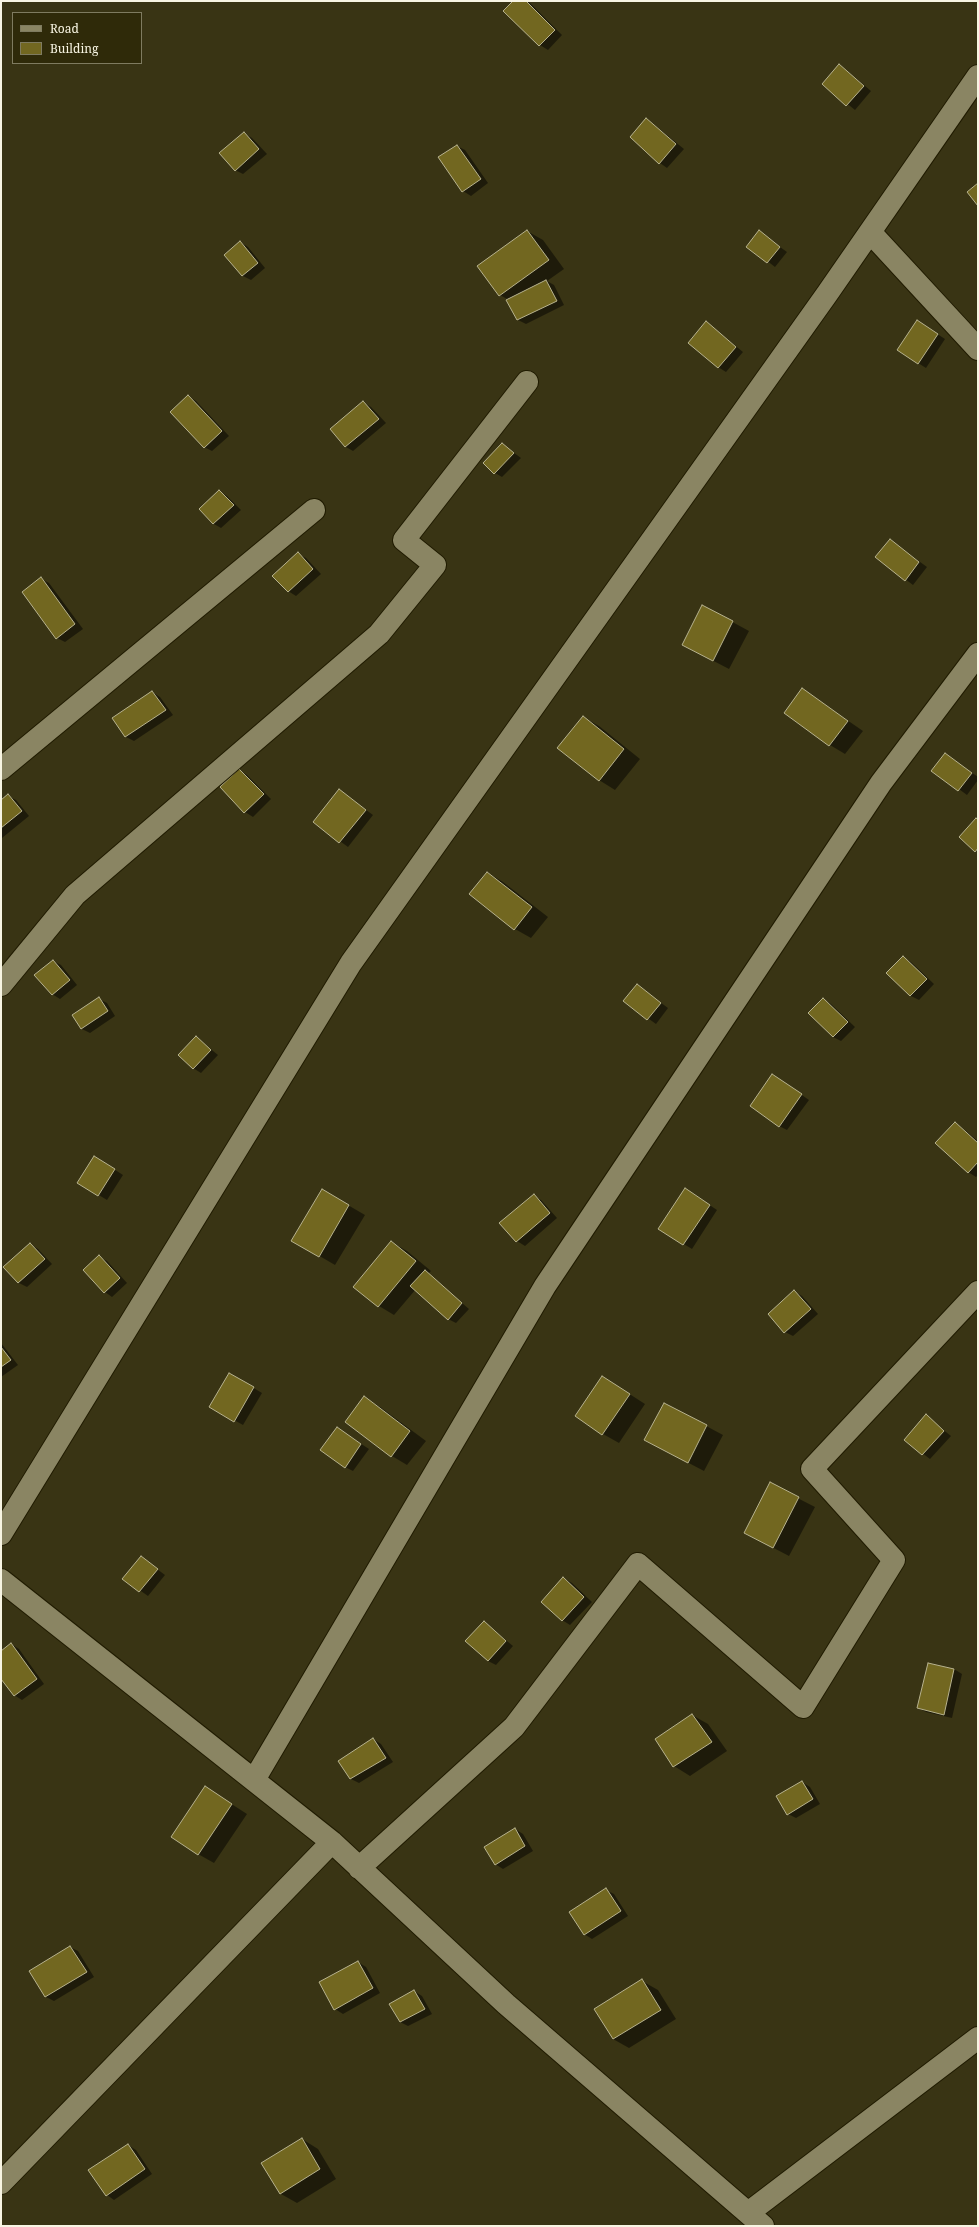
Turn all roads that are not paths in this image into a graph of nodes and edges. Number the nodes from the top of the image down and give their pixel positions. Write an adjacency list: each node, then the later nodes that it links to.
1 (978, 76): 2 (street)
2 (870, 232): 3 (street); 10 (street)
3 (978, 349)
4 (527, 382): 8 (street)
5 (314, 510): 7 (street)
6 (978, 654): 12 (street)
7 (1, 769)
8 (1, 985)
9 (978, 1292): 14 (street)
10 (1, 1534)
11 (1, 1580): 12 (street)
12 (254, 1780): 13 (street)
13 (332, 1842): 14 (street); 16 (street)
14 (359, 1868): 17 (street)
15 (978, 2038): 17 (street)
16 (1, 2183)
17 (755, 2220)

